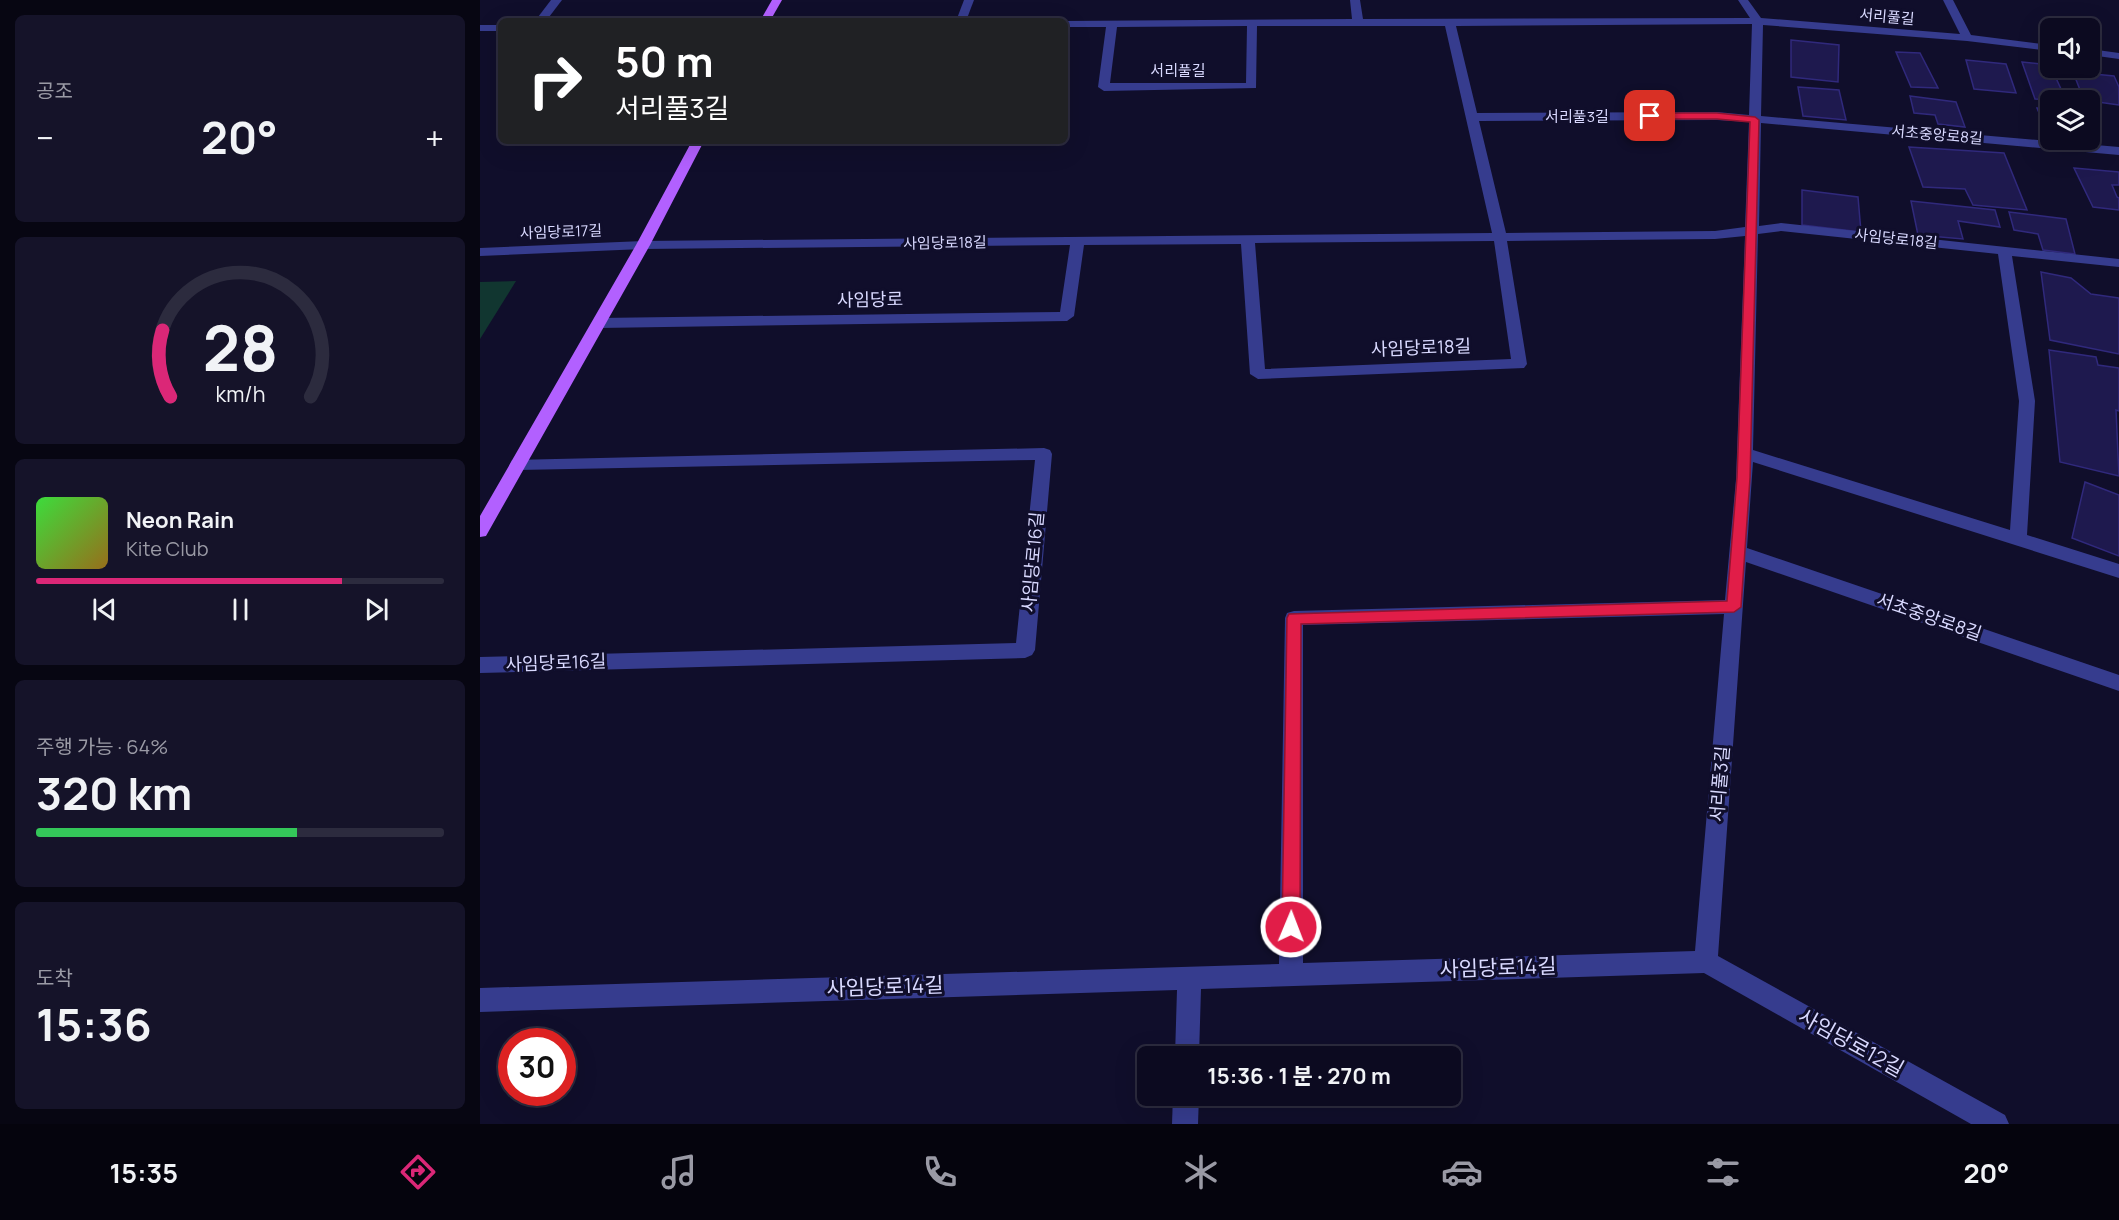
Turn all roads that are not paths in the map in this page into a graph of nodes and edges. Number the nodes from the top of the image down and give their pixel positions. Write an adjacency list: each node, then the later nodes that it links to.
1 (557, 0): 7 (street)
2 (777, 0): 8 (main road)
3 (969, 0): 9 (street)
4 (1355, 0): 13 (street)
5 (1743, 0): 10 (street)
6 (1948, 0): 18 (street)
7 (542, 18)
8 (767, 18)
9 (962, 18)
10 (1758, 21): 11 (street, 서리풀길); 18 (street, 서리풀길); 23 (street, 서리풀3길)
11 (1450, 22): 13 (street, 서리풀길); 22 (street, 사임당로18길)
12 (1252, 23): 13 (street, 서리풀길); 15 (street, 서리풀길); 15 (street, 서리풀길)
13 (1358, 23)
14 (1068, 24): 15 (street, 서리풀길)
15 (1112, 24)
16 (480, 28): 17 (street)
17 (498, 28)
18 (1967, 39): 19 (street, 서리풀길)
19 (2040, 47)
20 (2100, 53): 21 (street)
21 (2119, 56)
22 (1472, 117): 23 (street, 서리풀3길); 27 (street, 사임당로18길)
23 (1755, 120): 25 (street, 서초중앙로8길); 26 (street, 서리풀3길)
24 (696, 144): 30 (main road)
25 (2119, 151)
26 (1752, 231): 27 (street, 사임당로18길); 31 (street, 사임당로18길); 35 (street, 서리풀3길)
27 (1500, 237): 28 (street, 사임당로18길); 28 (street, 사임당로18길)
28 (1248, 240): 29 (street, 사임당로18길)
29 (1077, 242): 30 (street, 사임당로18길); 34 (street, 사임당로)
30 (643, 245): 32 (street, 사임당로17길); 34 (main road)
31 (2004, 251): 33 (street, 사임당로18길); 38 (street)
32 (480, 252)
33 (2119, 263)
34 (599, 323): 36 (main road)
35 (1744, 453): 38 (street); 39 (street, 서리풀3길)
36 (518, 465): 37 (main road); 42 (street, 사임당로16길)
37 (480, 531)
38 (2019, 538): 40 (street)
39 (1738, 552): 41 (street, 서리풀3길); 43 (street, 서초중앙로8길)
40 (2119, 571)
41 (1734, 607): 44 (street, 서리풀3길); 45 (street)
42 (480, 665)
43 (2119, 683)
44 (1706, 962): 45 (street, 사임당로14길); 51 (street, 사임당로12길)
45 (1291, 975): 46 (street, 사임당로14길)
46 (1189, 978): 47 (street, 사임당로14길); 48 (street)
47 (480, 1000)
48 (1187, 1046)
49 (1186, 1106): 50 (street)
50 (1185, 1124)
51 (1996, 1124)

